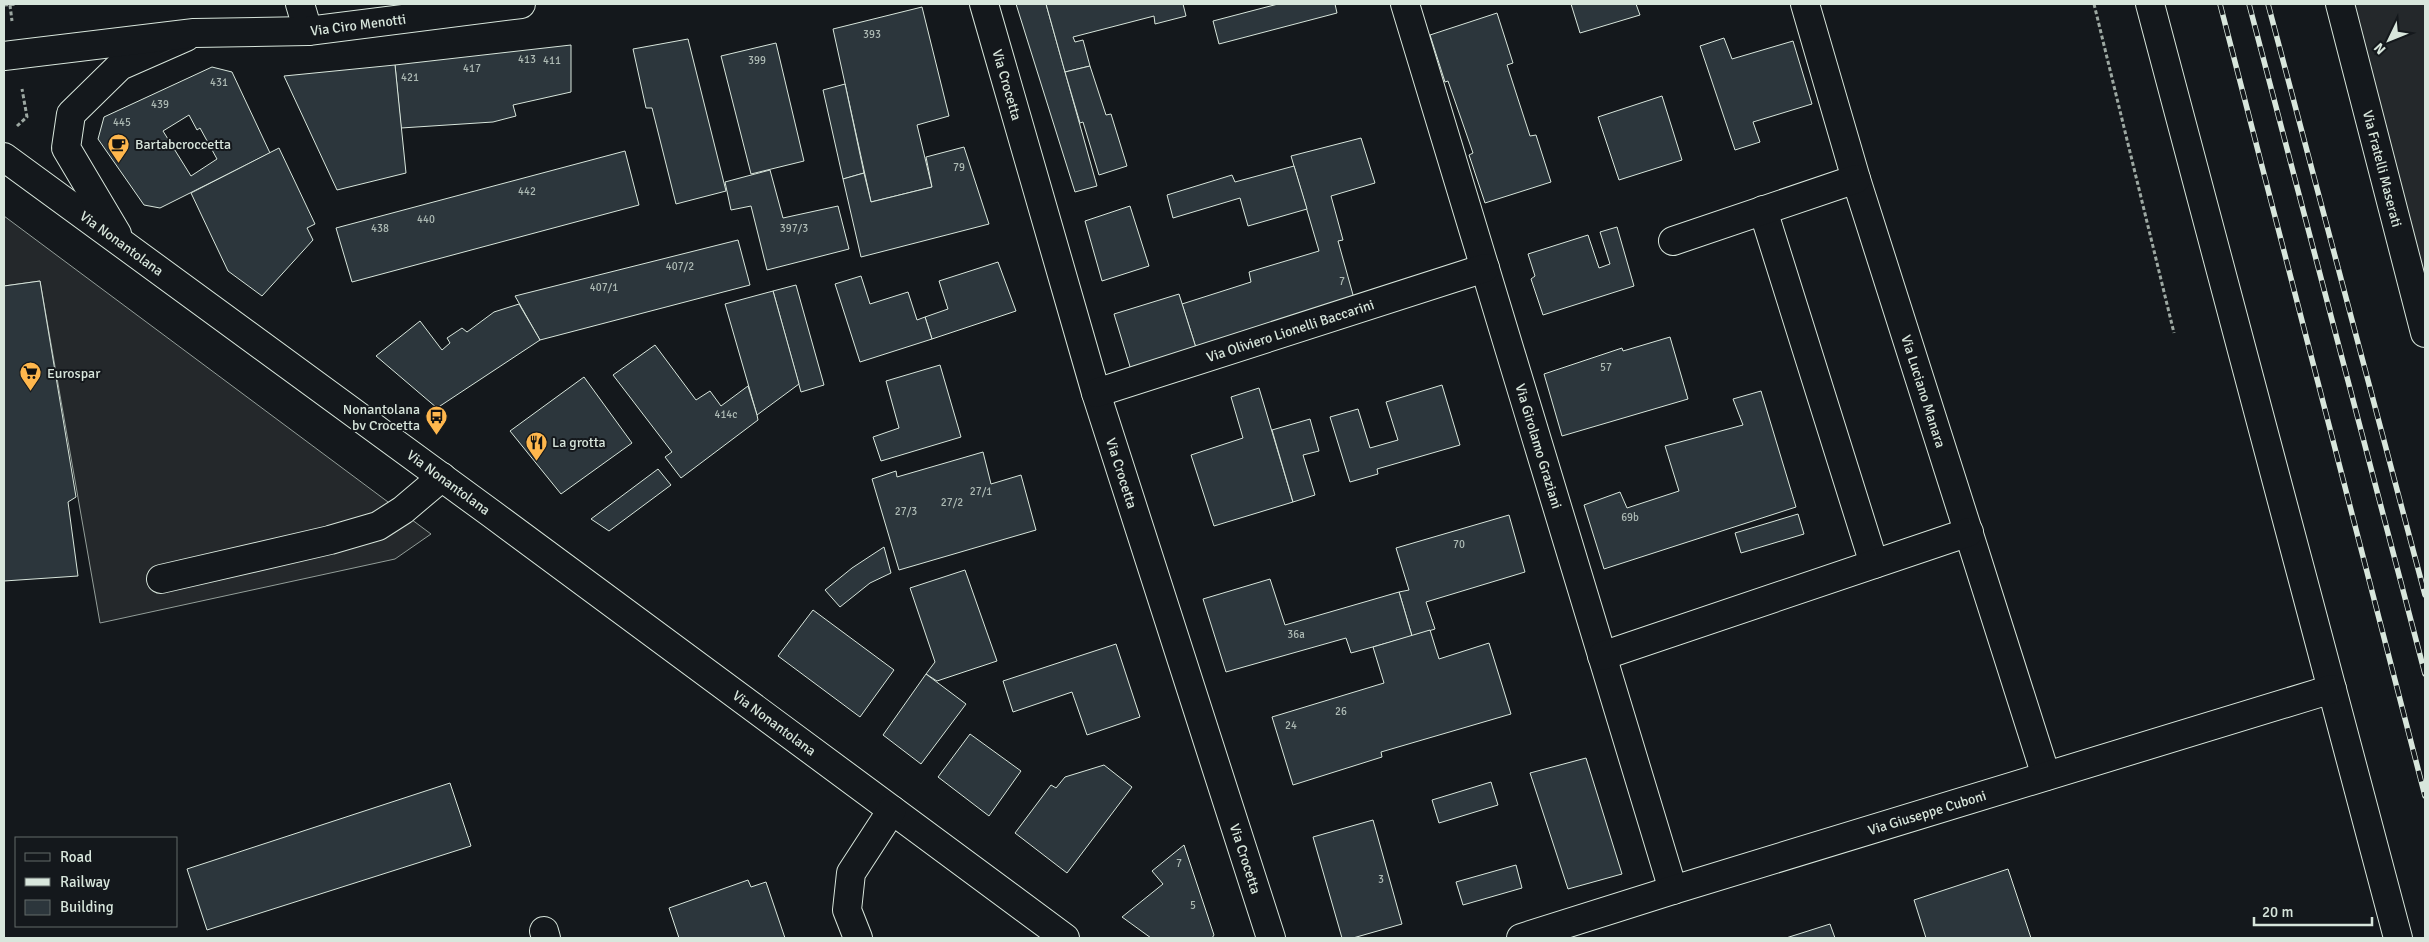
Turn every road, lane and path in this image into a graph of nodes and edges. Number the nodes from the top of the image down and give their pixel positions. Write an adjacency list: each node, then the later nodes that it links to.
1 (17, 4): 10 (path)
2 (300, 4): 11 (street)
3 (521, 4): 11 (street, Via Ciro Menotti)
4 (984, 4): 22 (street, Via Crocetta)
5 (1405, 4): 19 (street, Via Girolamo Graziani)
6 (1804, 4): 15 (street, Via Luciano Manara)
7 (2094, 4): 20 (path)
8 (2150, 4): 28 (street)
9 (2340, 4): 21 (street, Via Fratelli Maserati)
10 (4, 5)
11 (308, 31): 12 (street, Via Ciro Menotti)
12 (194, 33): 13 (street, Via Ciro Menotti); 18 (street, Via Ciro Menotti)
13 (4, 56)
14 (4, 158): 18 (street, Via Nonantolana)
15 (1856, 179): 16 (street); 24 (street, Via Luciano Manara)
16 (1763, 210): 17 (street); 25 (street)
17 (1673, 241)
18 (123, 244): 23 (street, Via Nonantolana)
19 (1485, 268): 22 (street, Via Oliviero Lionelli Baccarini); 27 (street, Via Girolamo Graziani)
20 (2174, 333)
21 (2425, 333)
22 (1096, 393): 34 (street, Via Crocetta)
23 (442, 477): 26 (street); 30 (street, Via Nonantolana)
24 (1968, 532): 25 (street); 29 (street, Via Luciano Manara)
25 (1874, 564): 27 (street)
26 (161, 579)
27 (1602, 656): 31 (street, Via Girolamo Graziani)
28 (2332, 689): 29 (street, Via Giuseppe Cuboni); 36 (street)
29 (2046, 776): 31 (street, Via Giuseppe Cuboni)
30 (892, 810): 32 (street); 33 (street, Via Nonantolana)
31 (1673, 890): 35 (street, Via Giuseppe Cuboni)
32 (858, 938)
33 (1065, 938)
34 (1271, 938)
35 (1521, 938)
36 (2398, 938)

